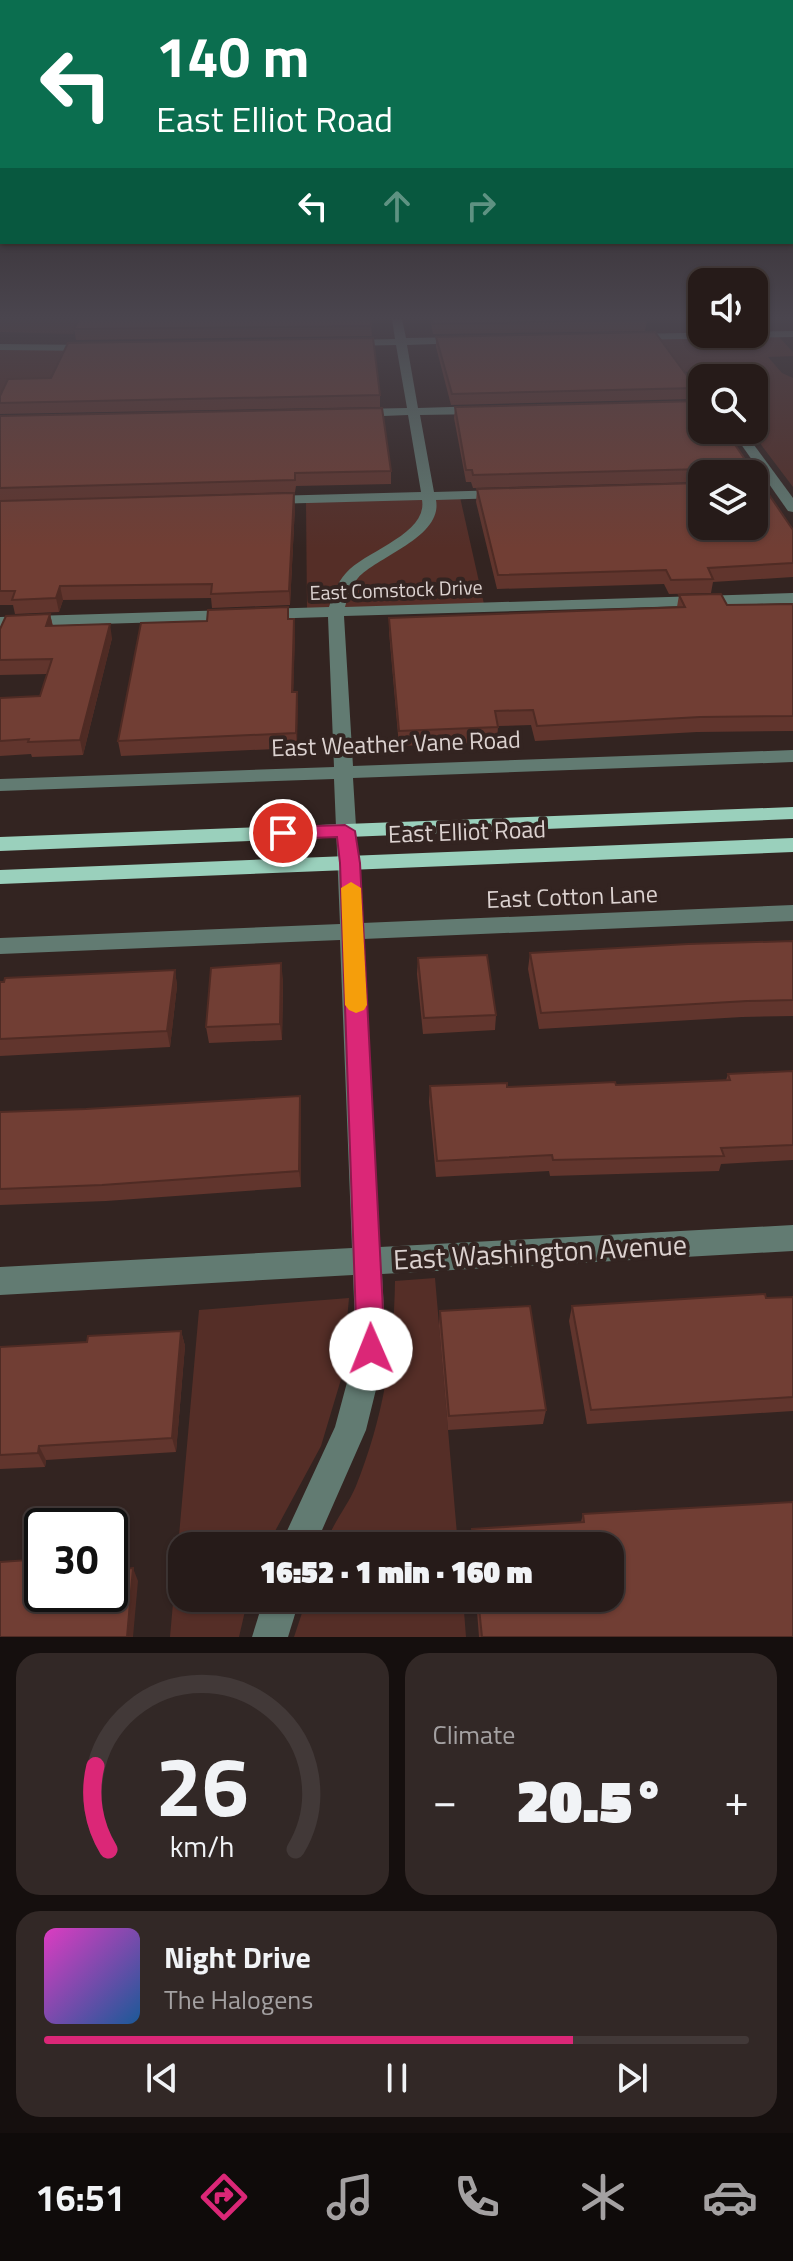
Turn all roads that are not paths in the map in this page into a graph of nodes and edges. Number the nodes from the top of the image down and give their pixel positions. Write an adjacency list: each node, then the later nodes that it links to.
1 (411, 395): 3 (street)
2 (493, 410): 3 (street)
3 (414, 411): 4 (street); 9 (street)
4 (350, 413)
5 (747, 444): 7 (street)
6 (768, 487): 7 (street)
7 (777, 487): 11 (street)
8 (511, 494): 9 (street)
9 (430, 496): 10 (street); 13 (street)
10 (254, 500)
11 (793, 508)
12 (793, 598): 13 (street, East Comstock Drive)
13 (336, 612): 14 (street, East Comstock Drive); 16 (street)
14 (0, 622)
15 (793, 756): 16 (street, East Weather Vane Road)
16 (343, 772): 17 (street, East Weather Vane Road); 21 (street)
17 (0, 785)
18 (793, 813): 21 (main road, East Elliot Road)
19 (0, 844): 21 (main road, East Elliot Road)
20 (793, 845): 21 (main road, East Elliot Road)
21 (348, 846): 22 (main road, East Elliot Road); 24 (street)
22 (0, 877)
23 (793, 913): 24 (street, East Cotton Lane)
24 (353, 932): 25 (street, East Cotton Lane); 27 (street)
25 (0, 946)
26 (793, 1238): 27 (street, East Washington Avenue)
27 (369, 1261): 28 (street, East Washington Avenue); 29 (street)
28 (0, 1281)
29 (303, 1532)
30 (278, 1612): 31 (street)
31 (270, 1637)

